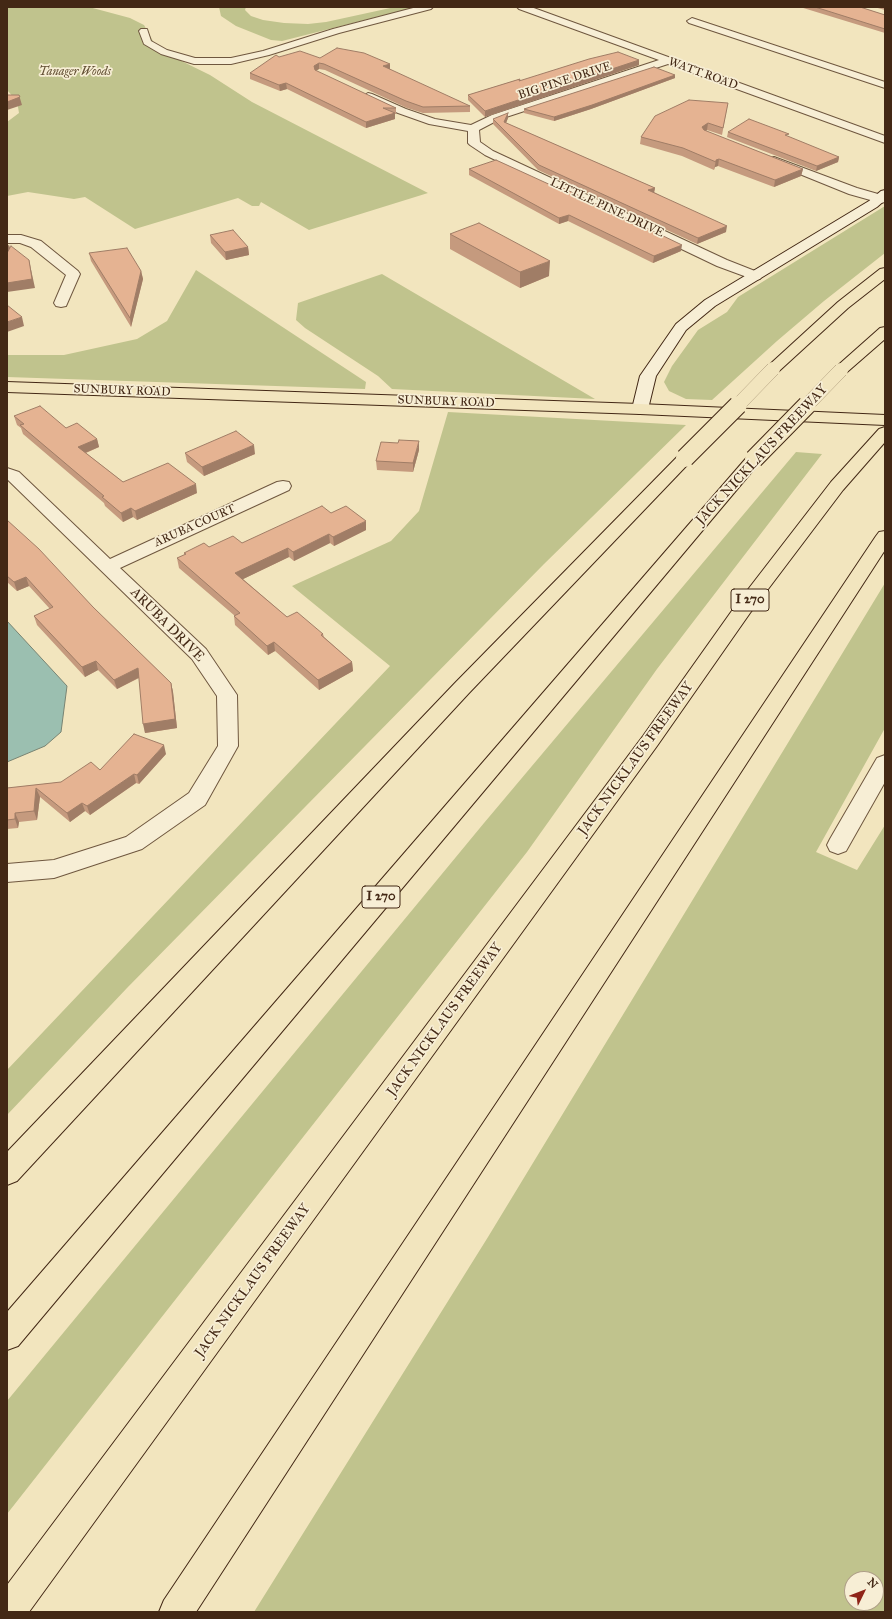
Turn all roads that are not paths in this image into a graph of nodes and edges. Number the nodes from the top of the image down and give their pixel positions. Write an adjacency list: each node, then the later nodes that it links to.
1 (428, 7): 4 (street)
2 (522, 7): 5 (street, WATT ROAD)
3 (692, 21): 6 (street)
4 (144, 31)
5 (667, 61): 8 (street, BIG PINE DRIVE); 9 (street, WATT ROAD)
6 (885, 86)
7 (359, 91): 8 (street)
8 (473, 129): 14 (street, LITTLE PINE DRIVE)
9 (885, 140)
10 (761, 156): 11 (street)
11 (883, 196): 14 (street)
12 (7, 239): 15 (street)
13 (885, 272): 28 (main road, bridge)
14 (755, 276): 18 (street)
15 (61, 303)
16 (885, 331): 29 (main road, JACK NICKLAUS FREEWAY / I 270, bridge)
17 (7, 387): 18 (main road, SUNBURY ROAD)
18 (640, 409): 19 (main road, SUNBURY ROAD)
19 (885, 420)
20 (885, 432): 30 (main road, JACK NICKLAUS FREEWAY / I 270)
21 (7, 473): 24 (street, ARUBA DRIVE)
22 (283, 486): 24 (street, ARUBA COURT)
23 (885, 536): 31 (main road)
24 (107, 567): 27 (street, ARUBA DRIVE)
25 (885, 763): 26 (street)
26 (838, 845)
27 (7, 873)
28 (7, 1172)
29 (7, 1335)
30 (8, 1612)
31 (176, 1612)

